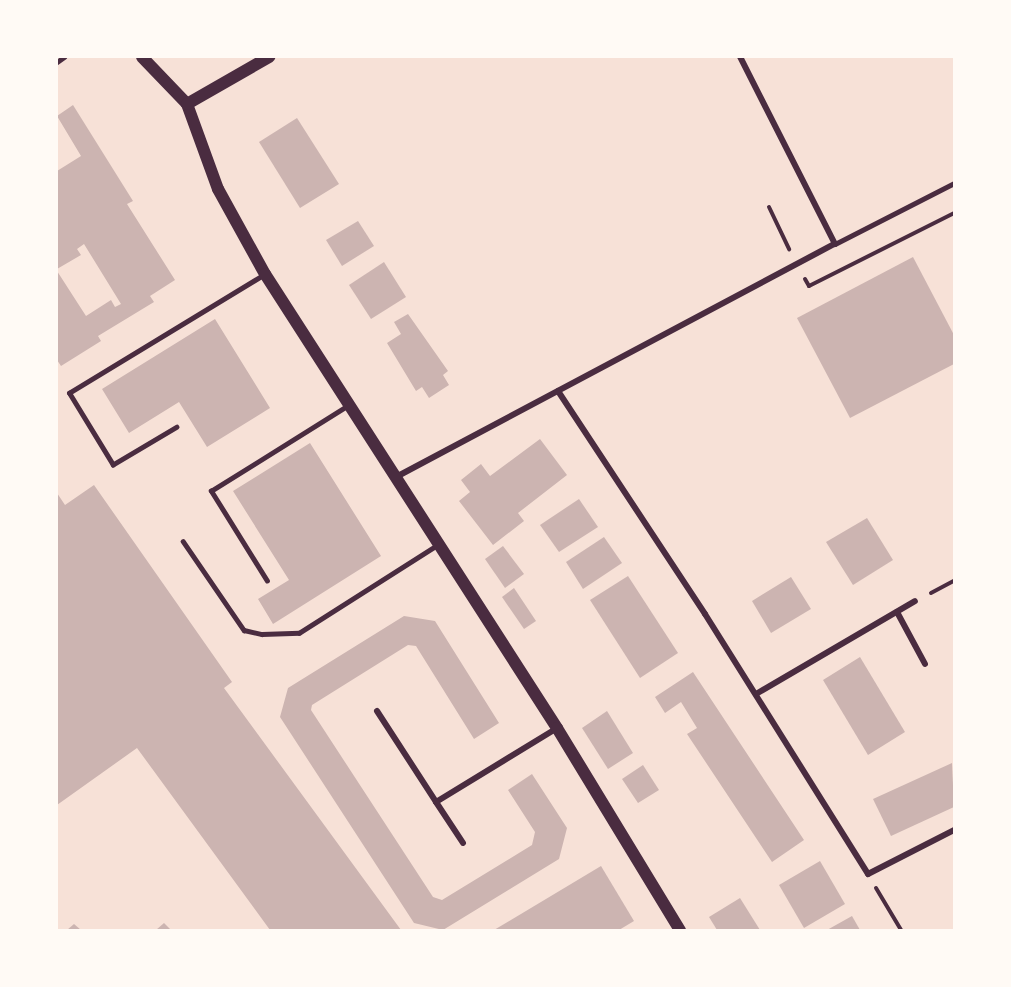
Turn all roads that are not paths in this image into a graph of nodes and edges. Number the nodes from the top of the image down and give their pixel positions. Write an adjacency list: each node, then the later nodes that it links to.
1 (64, 57): 5 (lane)
2 (142, 57): 6 (main road)
3 (269, 57): 6 (main road)
4 (740, 57): 8 (street)
5 (57, 62)
6 (187, 104): 9 (main road)
7 (954, 183): 8 (lane)
8 (835, 244): 10 (street)
9 (265, 274): 11 (main road); 12 (lane)
10 (558, 391): 13 (street); 20 (street)
11 (349, 405): 13 (main road); 16 (lane)
12 (177, 427)
13 (396, 477): 15 (main road)
14 (183, 540): 15 (lane)
15 (439, 544): 22 (main road)
16 (267, 581)
17 (915, 601): 18 (street)
18 (897, 612): 19 (street); 20 (street)
19 (925, 664)
20 (756, 693): 24 (street)
21 (377, 711): 23 (street)
22 (557, 728): 23 (street); 26 (main road)
23 (436, 802): 25 (street)
24 (954, 830)
25 (463, 843)
26 (680, 930)

